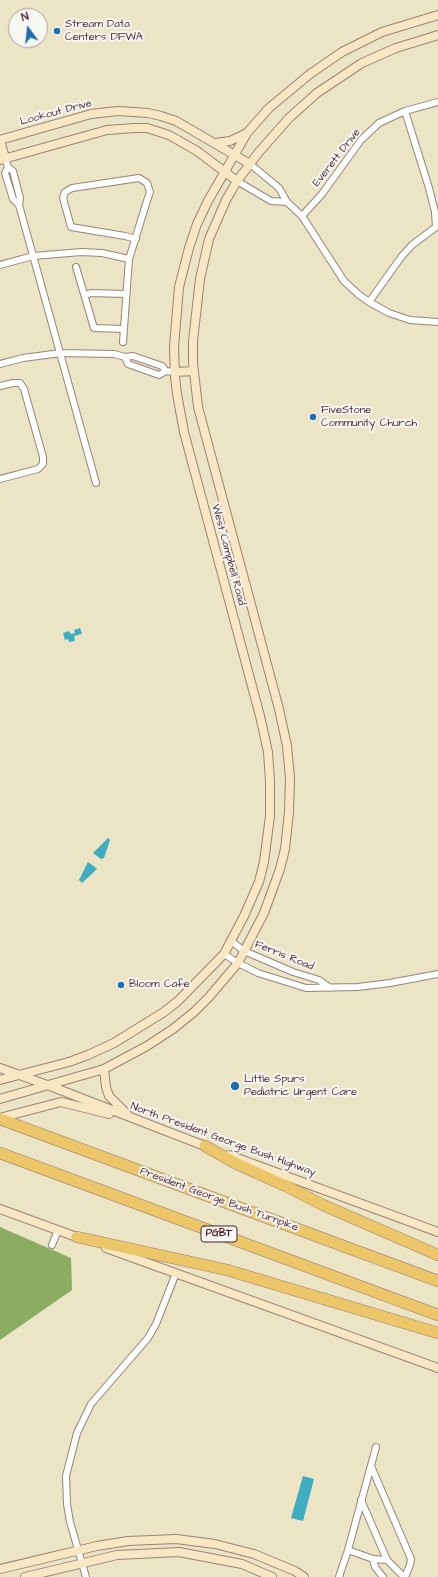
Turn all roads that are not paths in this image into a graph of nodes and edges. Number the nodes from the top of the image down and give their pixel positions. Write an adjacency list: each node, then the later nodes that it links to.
1 (438, 15): 5 (main road, West Campbell Road)
2 (438, 35): 10 (main road, West Campbell Road)
3 (438, 102): 4 (street, Everett Drive)
4 (405, 111): 14 (street, Everett Drive); 22 (street)
5 (247, 133): 7 (main road); 8 (main road, West Campbell Road)
6 (0, 140): 7 (main road, Lookout Drive); 9 (main road)
7 (215, 143): 8 (main road, Lookout Drive)
8 (234, 154): 10 (main road, Lookout Drive); 11 (main road, West Campbell Road)
9 (3, 159): 11 (main road); 16 (street)
10 (250, 164): 12 (main road, West Campbell Road); 13 (street)
11 (224, 171): 12 (main road); 33 (main road, West Campbell Road)
12 (237, 181): 13 (street); 31 (main road, West Campbell Road)
13 (287, 202): 14 (street)
14 (302, 216): 22 (street)
15 (136, 239): 15 (street); 17 (street)
16 (33, 256): 17 (street); 18 (street); 26 (street)
17 (129, 259): 20 (street)
18 (0, 265)
19 (76, 267): 21 (street)
20 (126, 294): 21 (street); 24 (street)
21 (85, 295): 24 (street)
22 (369, 302): 23 (street)
23 (438, 322)
24 (123, 329): 25 (street)
25 (123, 342)
26 (61, 353): 27 (street); 29 (street); 36 (street)
27 (125, 357): 28 (street); 32 (street)
28 (152, 362): 30 (street); 32 (street)
29 (0, 364)
30 (166, 371): 32 (street); 33 (street)
31 (194, 371): 33 (main road); 38 (main road, West Campbell Road)
32 (149, 372)
33 (175, 372): 37 (main road, West Campbell Road)
34 (0, 386): 35 (street)
35 (0, 479)
36 (96, 483)
37 (231, 941): 38 (street, Ferris Road); 39 (main road, West Campbell Road)
38 (244, 951): 40 (main road, West Campbell Road); 42 (street, Ferris Road)
39 (224, 954): 40 (street, Ferris Road); 45 (main road, West Campbell Road)
40 (238, 963): 42 (street, Ferris Road); 44 (main road, West Campbell Road)
41 (438, 974): 42 (street, Ferris Road)
42 (330, 988)
43 (0, 1068): 45 (main road, North President George Bush Highway)
44 (104, 1070): 47 (main road, West Campbell Road); 50 (main road)
45 (18, 1075): 46 (main road, West Campbell Road); 47 (main road, North President George Bush Highway)
46 (0, 1080)
47 (50, 1086): 48 (main road, West Campbell Road); 50 (main road, North President George Bush Highway)
48 (0, 1099)
49 (0, 1118): 50 (main road); 60 (highway, President George Bush Turnpike)
50 (132, 1118): 51 (main road, North President George Bush Highway)
51 (205, 1146): 55 (main road, North President George Bush Highway); 58 (highway)
52 (0, 1153): 61 (highway, PGBT)
53 (0, 1209): 54 (main road)
54 (58, 1230): 56 (main road); 57 (street)
55 (438, 1232)
56 (77, 1237): 59 (main road); 62 (highway)
57 (52, 1245)
58 (438, 1255)
59 (176, 1274): 63 (main road); 68 (street)
60 (438, 1281)
61 (438, 1316)
62 (438, 1333)
63 (438, 1368)
64 (376, 1447): 65 (street)
65 (371, 1466): 66 (street); 79 (street)
66 (361, 1500): 67 (street); 70 (street)
67 (348, 1550): 69 (street); 77 (street)
68 (78, 1551): 71 (street); 72 (main road); 76 (main road)
69 (373, 1559): 70 (street); 78 (street)
70 (387, 1560): 79 (street)
71 (82, 1563): 73 (main road); 74 (street); 75 (main road)
72 (0, 1569)
73 (25, 1577)
74 (86, 1577)
75 (272, 1577)
76 (304, 1577)
77 (339, 1577)
78 (383, 1577)
79 (404, 1577)

